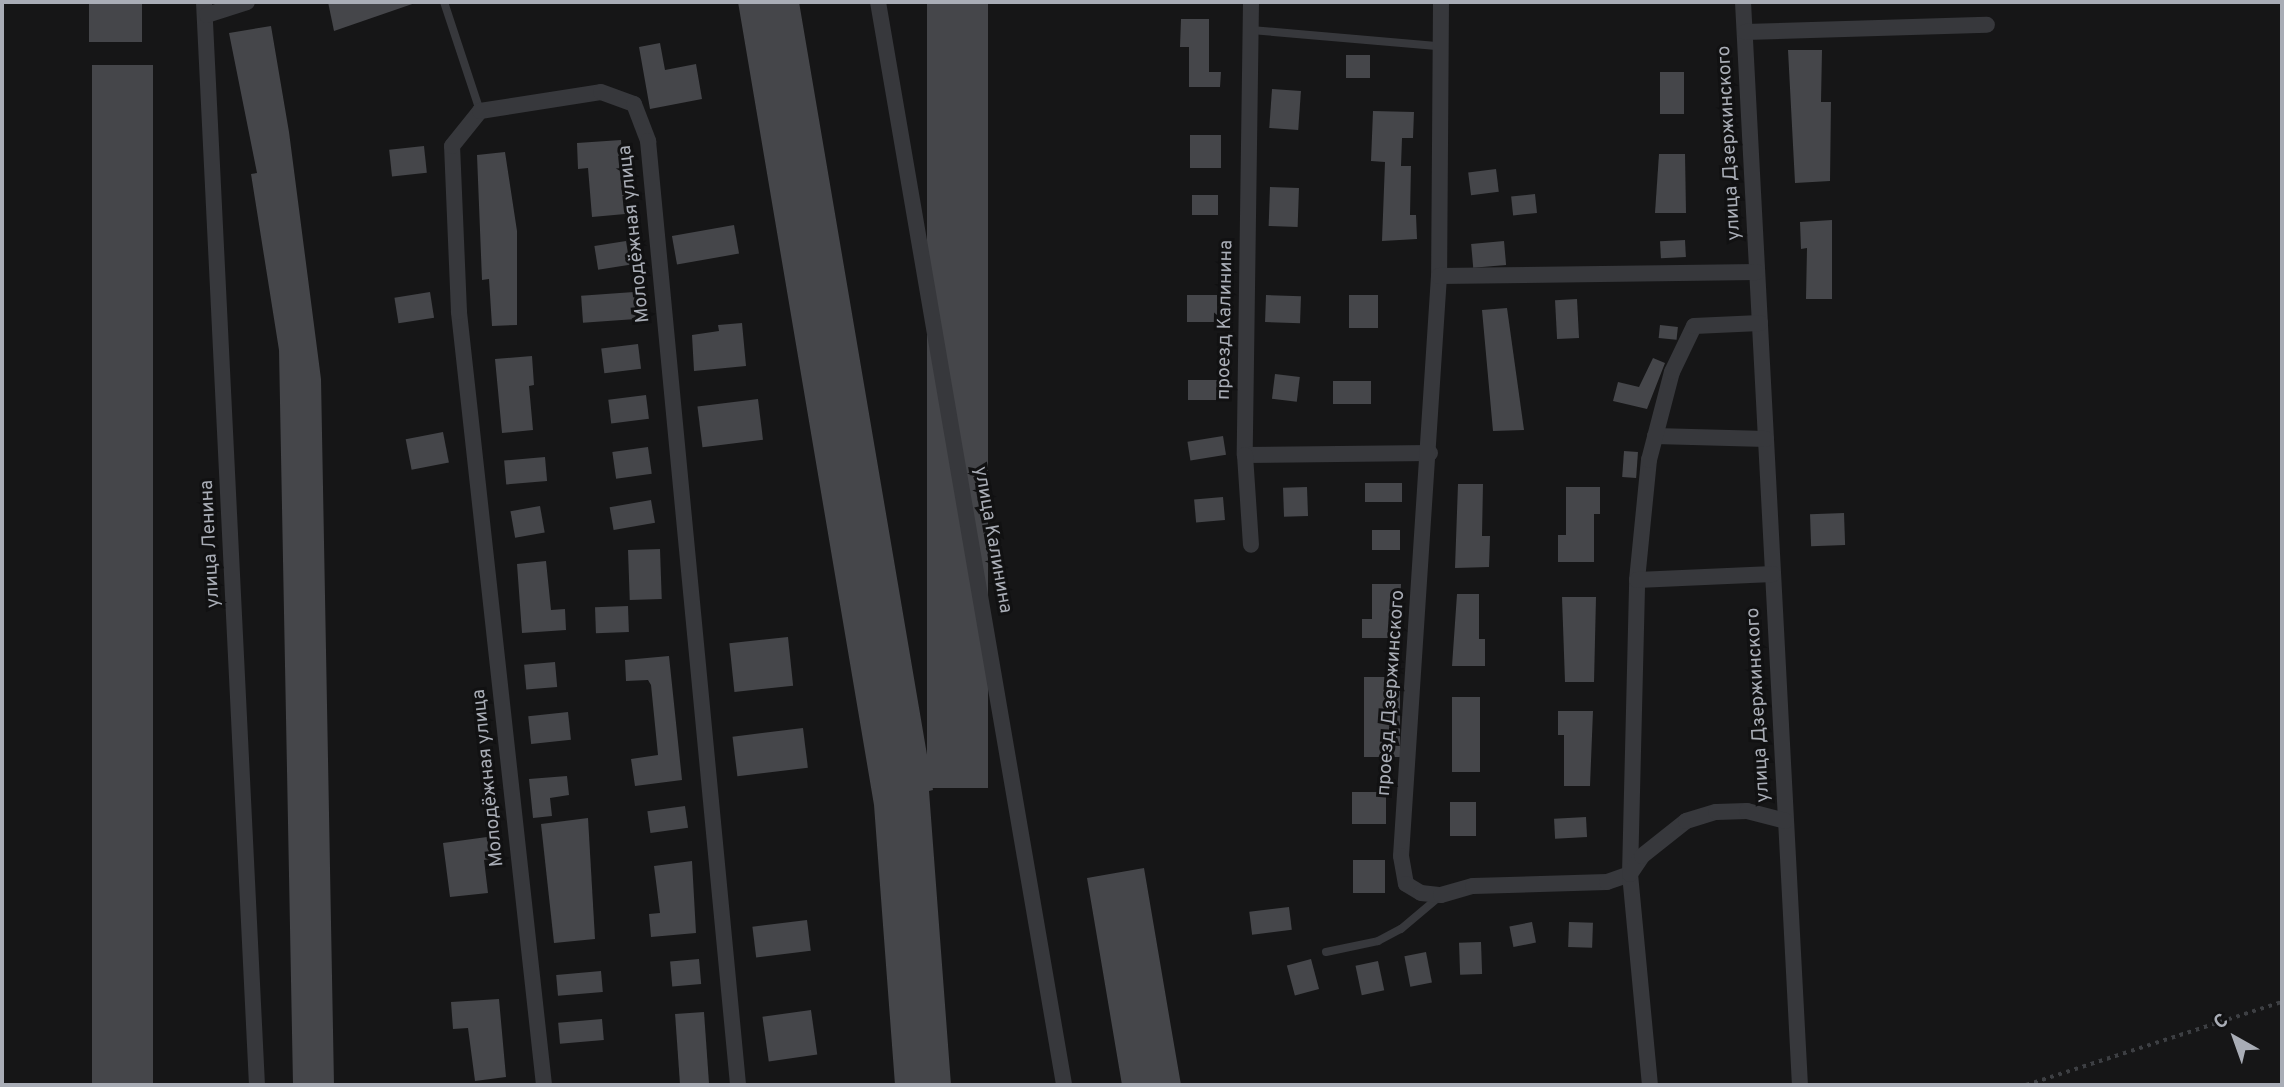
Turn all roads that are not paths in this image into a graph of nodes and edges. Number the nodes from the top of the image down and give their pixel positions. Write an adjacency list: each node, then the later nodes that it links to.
1 (247, 2): 7 (street)
2 (444, 2): 12 (lane)
3 (878, 2): 30 (street, улица Калинина)
4 (1251, 2): 9 (street, проезд Калинина)
5 (1441, 2): 11 (street, проезд Дзержинского)
6 (1743, 2): 10 (street, улица Дзержинского)
7 (206, 8): 27 (street, улица Ленина)
8 (1986, 25): 10 (street)
9 (1251, 30): 11 (lane); 19 (street, проезд Калинина)
10 (1745, 32): 13 (street, улица Дзержинского)
11 (1440, 46): 14 (street, проезд Дзержинского)
12 (480, 111): 28 (street, Молодёжная улица); 29 (street, Молодёжная улица)
13 (1757, 272): 14 (street); 15 (street, улица Дзержинского)
14 (1439, 276): 18 (street, проезд Дзержинского)
15 (1760, 323): 16 (street); 17 (street, улица Дзержинского)
16 (1655, 436): 17 (street); 22 (street)
17 (1766, 439): 21 (street, улица Дзержинского)
18 (1430, 453): 19 (street); 25 (street, проезд Дзержинского)
19 (1245, 455): 20 (street, проезд Калинина)
20 (1251, 545)
21 (1773, 574): 22 (street); 23 (street, улица Дзержинского)
22 (1637, 580): 24 (street)
23 (1786, 821): 24 (street); 32 (street, улица Дзержинского)
24 (1630, 874): 25 (street); 31 (street)
25 (1441, 895): 26 (lane)
26 (1326, 952)
27 (257, 1085)
28 (544, 1085)
29 (738, 1085)
30 (1064, 1085)
31 (1650, 1085)
32 (1800, 1085)

